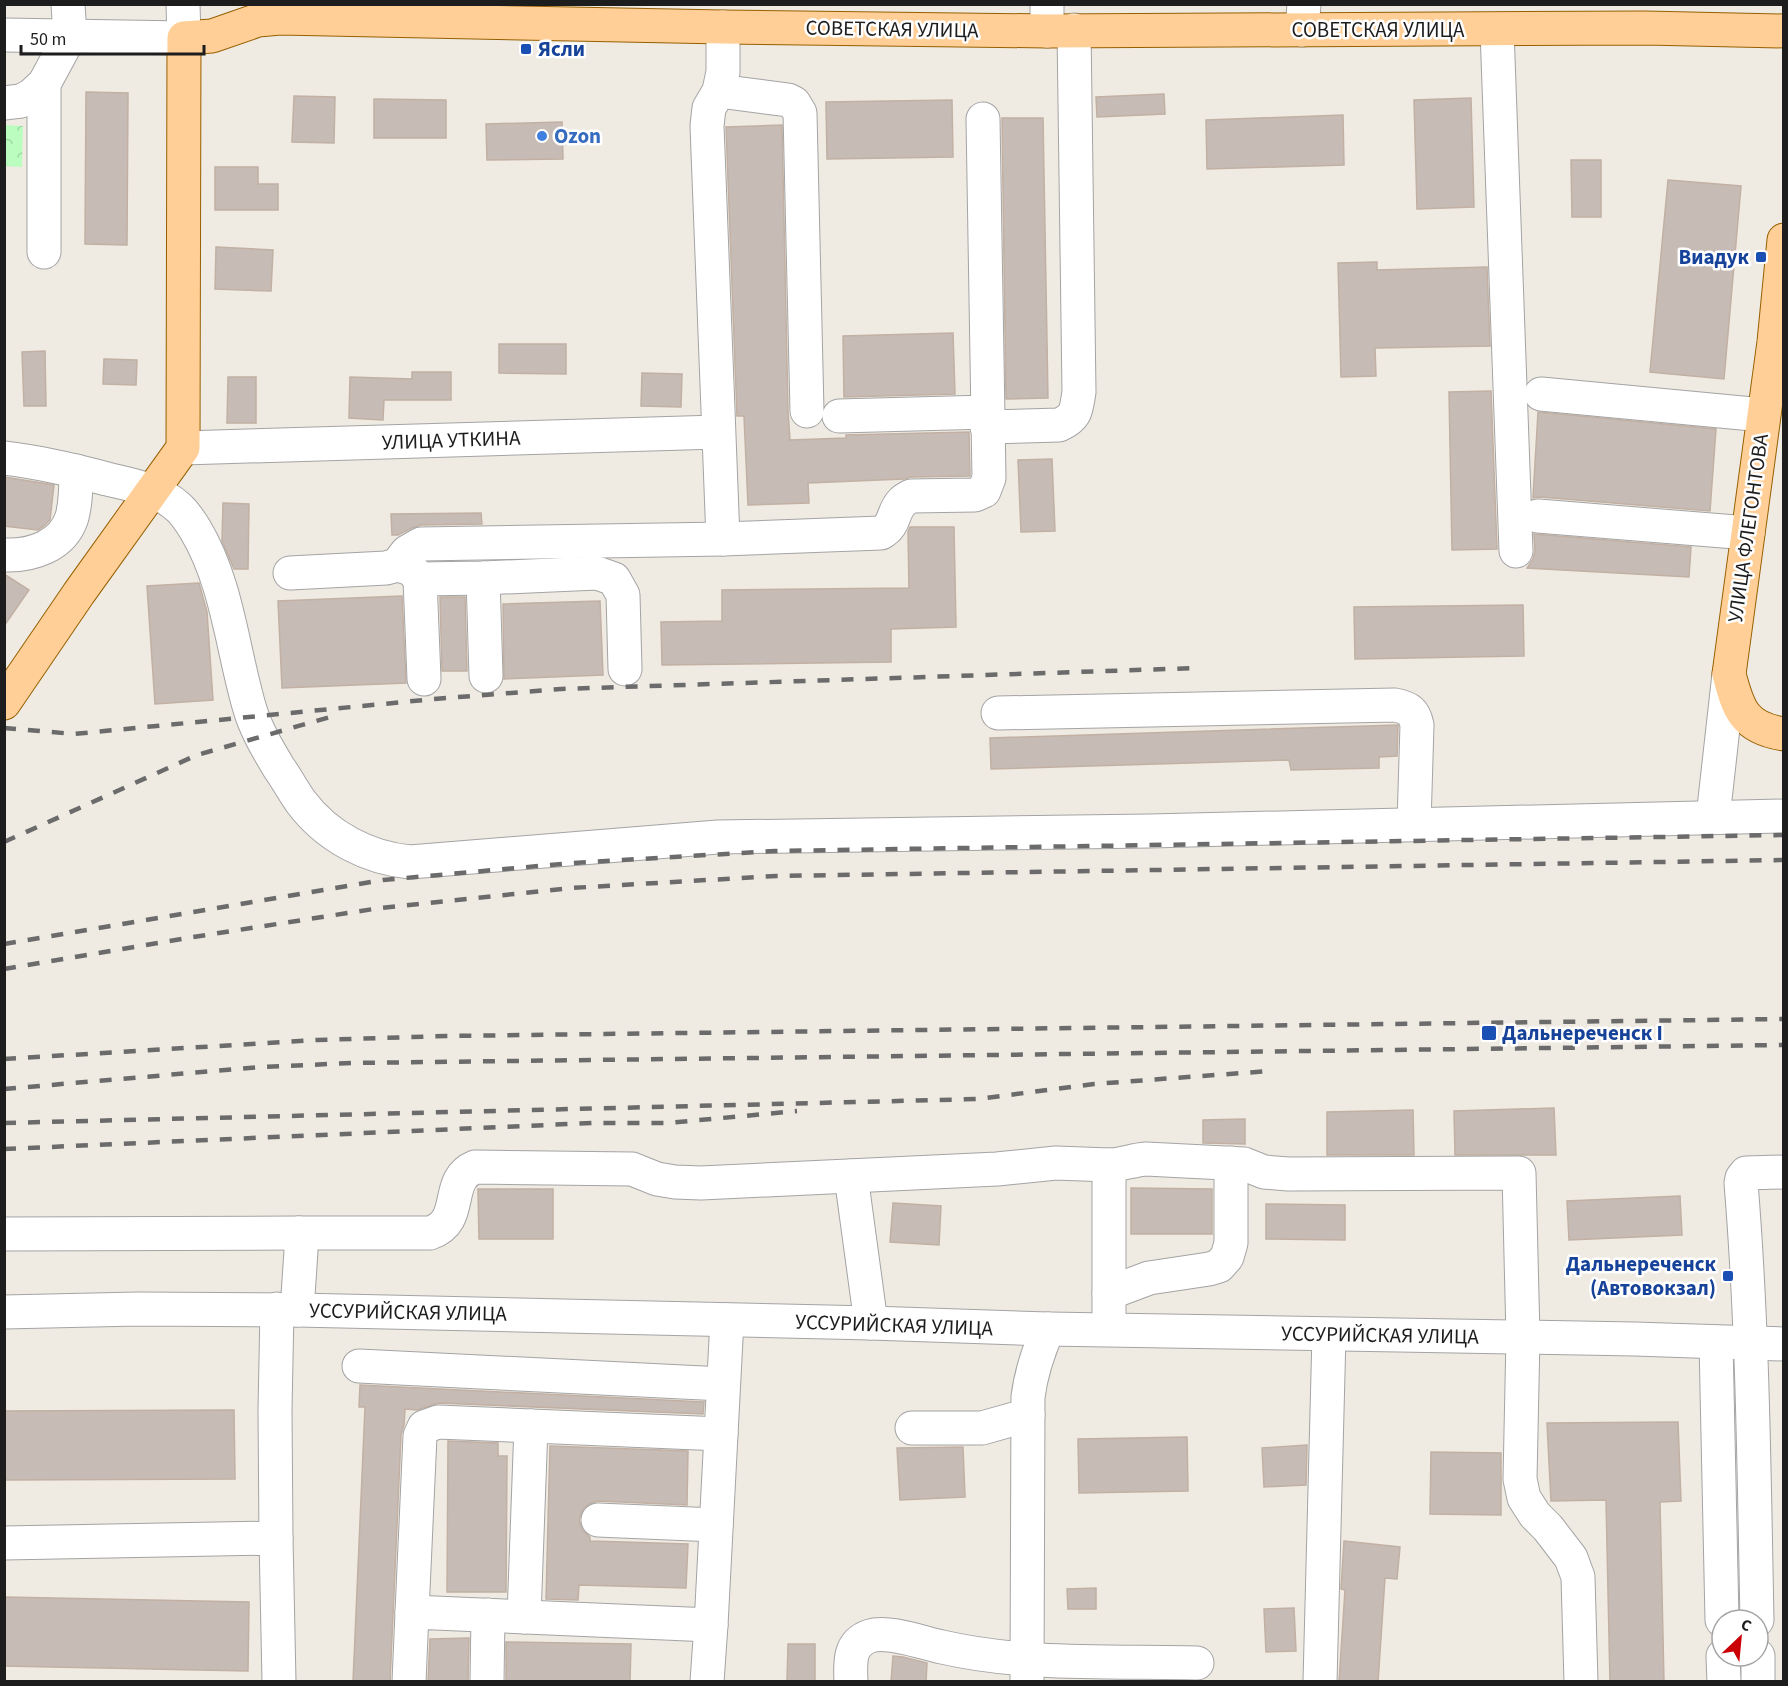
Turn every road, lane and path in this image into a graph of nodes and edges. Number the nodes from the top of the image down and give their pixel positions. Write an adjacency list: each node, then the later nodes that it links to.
1 (183, 4): 10 (street)
2 (324, 12): 6 (main road, СОВЕТСКАЯ УЛИЦА); 10 (main road, СОВЕТСКАЯ УЛИЦА)
3 (1303, 17): 5 (main road, СОВЕТСКАЯ УЛИЦА); 7 (main road, СОВЕТСКАЯ УЛИЦА)
4 (69, 20): 9 (street, СОВЕТСКАЯ УЛИЦА); 10 (street, СОВЕТСКАЯ УЛИЦА); 11 (street)
5 (1056, 22): 6 (main road, СОВЕТСКАЯ УЛИЦА); 21 (street)
6 (723, 27): 12 (street)
7 (1497, 30): 8 (main road, СОВЕТСКАЯ УЛИЦА); 30 (street)
8 (1784, 31)
9 (4, 35)
10 (184, 38): 23 (main road)
11 (44, 84): 13 (street); 15 (street)
12 (719, 91): 18 (street); 22 (street)
13 (4, 103)
14 (983, 119): 21 (street)
15 (44, 252)
16 (1783, 253): 19 (main road, УЛИЦА ФЛЕГОНТОВА)
17 (1541, 394): 19 (street)
18 (807, 411)
19 (1763, 415): 28 (main road, УЛИЦА ФЛЕГОНТОВА)
20 (839, 416): 21 (street)
21 (988, 420): 29 (street)
22 (718, 432): 23 (street, УЛИЦА УТКИНА); 29 (street)
23 (183, 448): 26 (main road)
24 (4, 458): 25 (street)
25 (76, 471): 26 (street); 31 (street)
26 (153, 490): 39 (main road); 44 (street)
27 (1538, 516): 28 (street)
28 (1748, 533): 36 (main road, УЛИЦА ФЛЕГОНТОВА)
29 (723, 539): 32 (street)
30 (1516, 551)
31 (4, 555)
32 (408, 572): 33 (street); 34 (street); 38 (street)
33 (290, 573)
34 (483, 578): 35 (street); 37 (street)
35 (625, 669)
36 (1729, 674): 41 (main road); 43 (street, УЛИЦА ФЛЕГОНТОВА)
37 (486, 676)
38 (424, 679)
39 (4, 704)
40 (998, 713): 44 (street)
41 (1784, 734)
42 (1784, 816): 43 (street)
43 (1713, 818): 44 (street)
44 (1414, 824)
45 (1231, 1163): 46 (street); 51 (street); 59 (street)
46 (1109, 1166): 48 (street); 51 (street)
47 (1784, 1172): 61 (street)
48 (851, 1176): 49 (street); 55 (street)
49 (299, 1233): 50 (street); 52 (street)
50 (4, 1234)
51 (1108, 1293): 57 (street)
52 (287, 1310): 53 (street, УССУРИЙСКАЯ УЛИЦА); 54 (street, УССУРИЙСКАЯ УЛИЦА); 71 (street)
53 (4, 1312)
54 (727, 1320): 55 (street, УССУРИЙСКАЯ УЛИЦА); 64 (street)
55 (871, 1323): 56 (street, УССУРИЙСКАЯ УЛИЦА)
56 (1048, 1329): 57 (street, УССУРИЙСКАЯ УЛИЦА); 65 (street)
57 (1109, 1331): 58 (street, УССУРИЙСКАЯ УЛИЦА)
58 (1329, 1335): 59 (street, УССУРИЙСКАЯ УЛИЦА); 86 (street)
59 (1523, 1337): 60 (street, УССУРИЙСКАЯ УЛИЦА); 87 (street)
60 (1716, 1342): 61 (street, УССУРИЙСКАЯ УЛИЦА); 73 (street)
61 (1752, 1343): 62 (street, УССУРИЙСКАЯ УЛИЦА); 74 (street)
62 (1784, 1344)
63 (359, 1366): 64 (street)
64 (723, 1384): 68 (street)
65 (1028, 1415): 67 (street); 80 (street)
66 (531, 1426): 68 (street); 75 (street); 77 (street)
67 (912, 1428)
68 (721, 1434): 70 (street)
69 (598, 1520): 70 (street)
70 (716, 1525): 78 (street)
71 (276, 1538): 72 (street); 81 (street)
72 (4, 1543)
73 (1722, 1608)
74 (1757, 1608)
75 (412, 1612): 76 (street); 82 (street)
76 (488, 1615): 77 (street); 83 (street)
77 (524, 1617): 78 (street)
78 (711, 1625): 84 (street)
79 (1197, 1663): 80 (street)
80 (1027, 1671): 85 (street)
81 (279, 1682)
82 (409, 1682)
83 (487, 1682)
84 (707, 1682)
85 (851, 1682)
86 (1320, 1682)
87 (1581, 1682)

